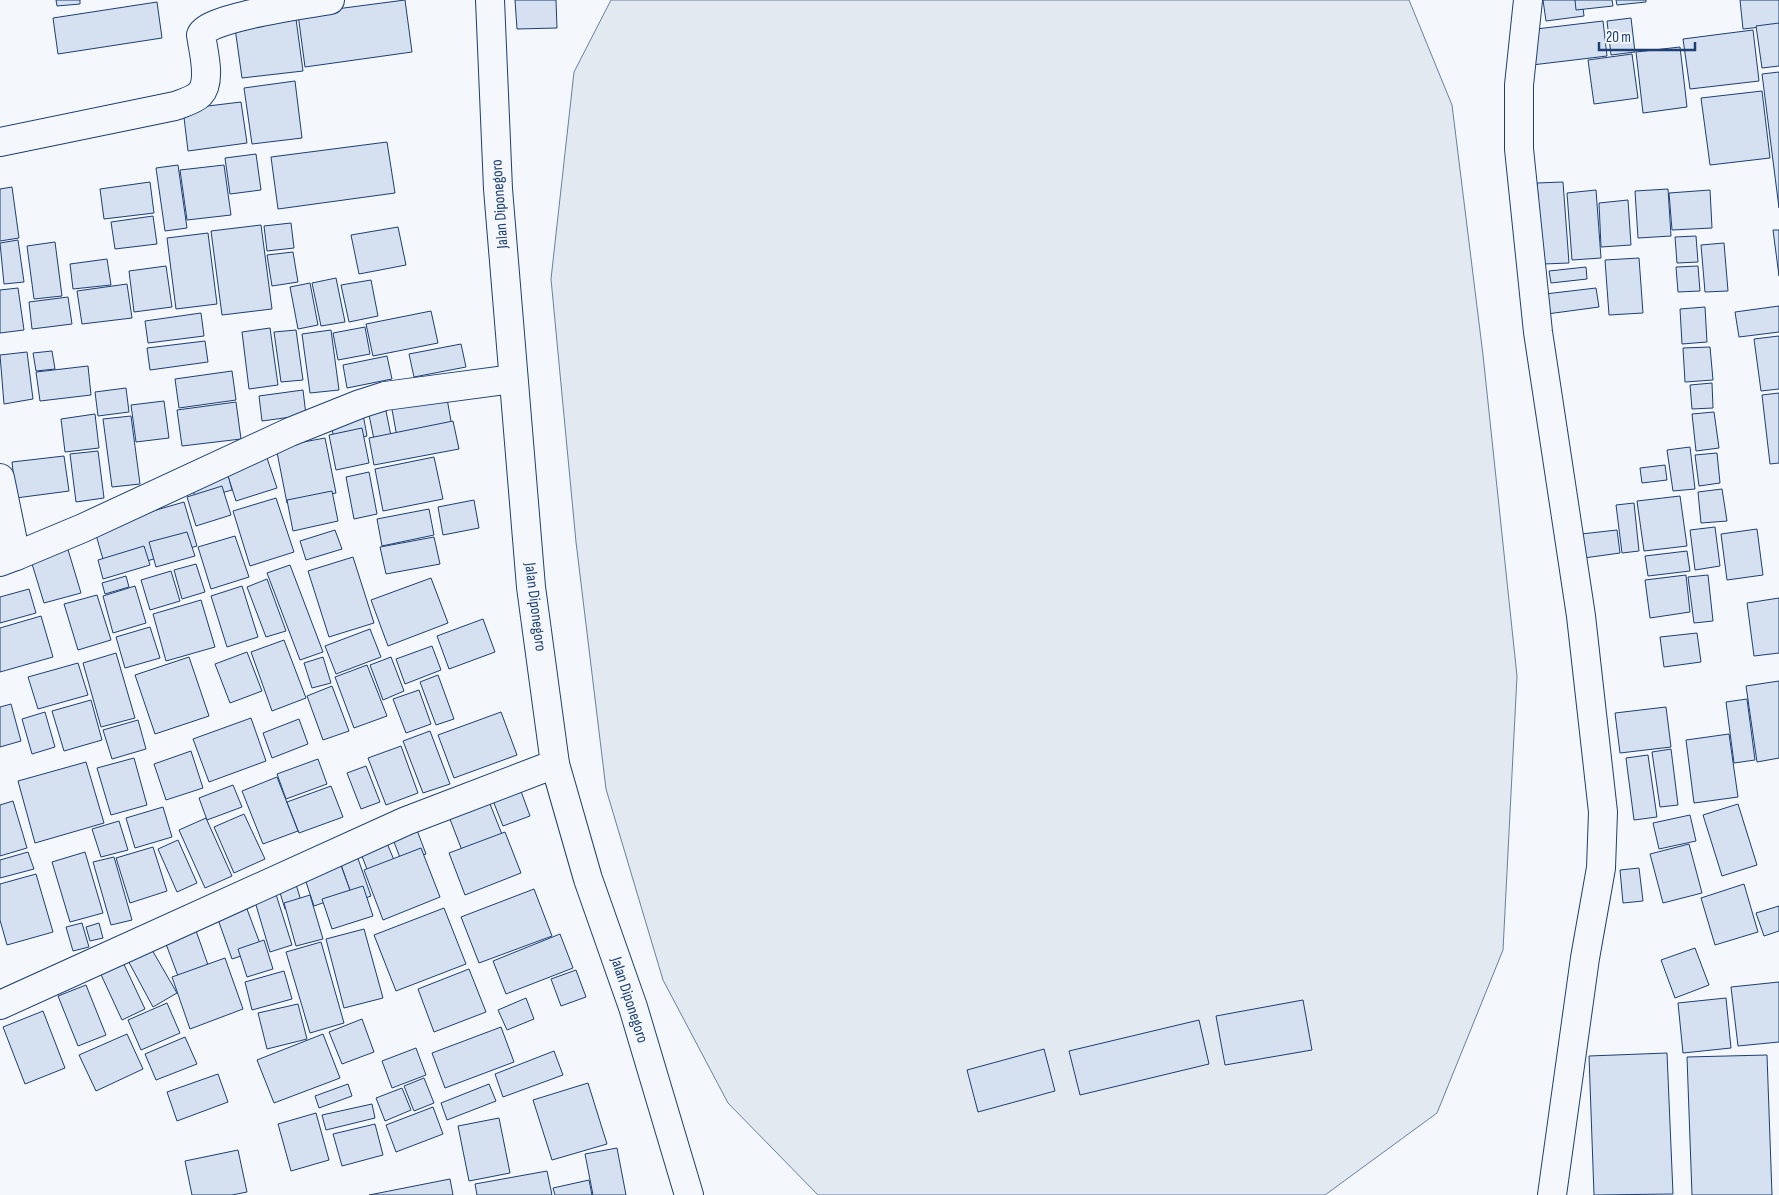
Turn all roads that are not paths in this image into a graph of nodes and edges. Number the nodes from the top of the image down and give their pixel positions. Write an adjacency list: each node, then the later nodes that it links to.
1 (330, 0): 4 (street)
2 (490, 0): 5 (street, Jalan Diponegoro)
3 (1528, 0): 11 (street)
4 (0, 142)
5 (514, 379): 7 (street); 8 (street, Jalan Diponegoro)
6 (0, 478): 7 (street)
7 (8, 559)
8 (555, 764): 9 (street); 10 (street, Jalan Diponegoro)
9 (0, 1005)
10 (689, 1195)
11 (1552, 1195)

